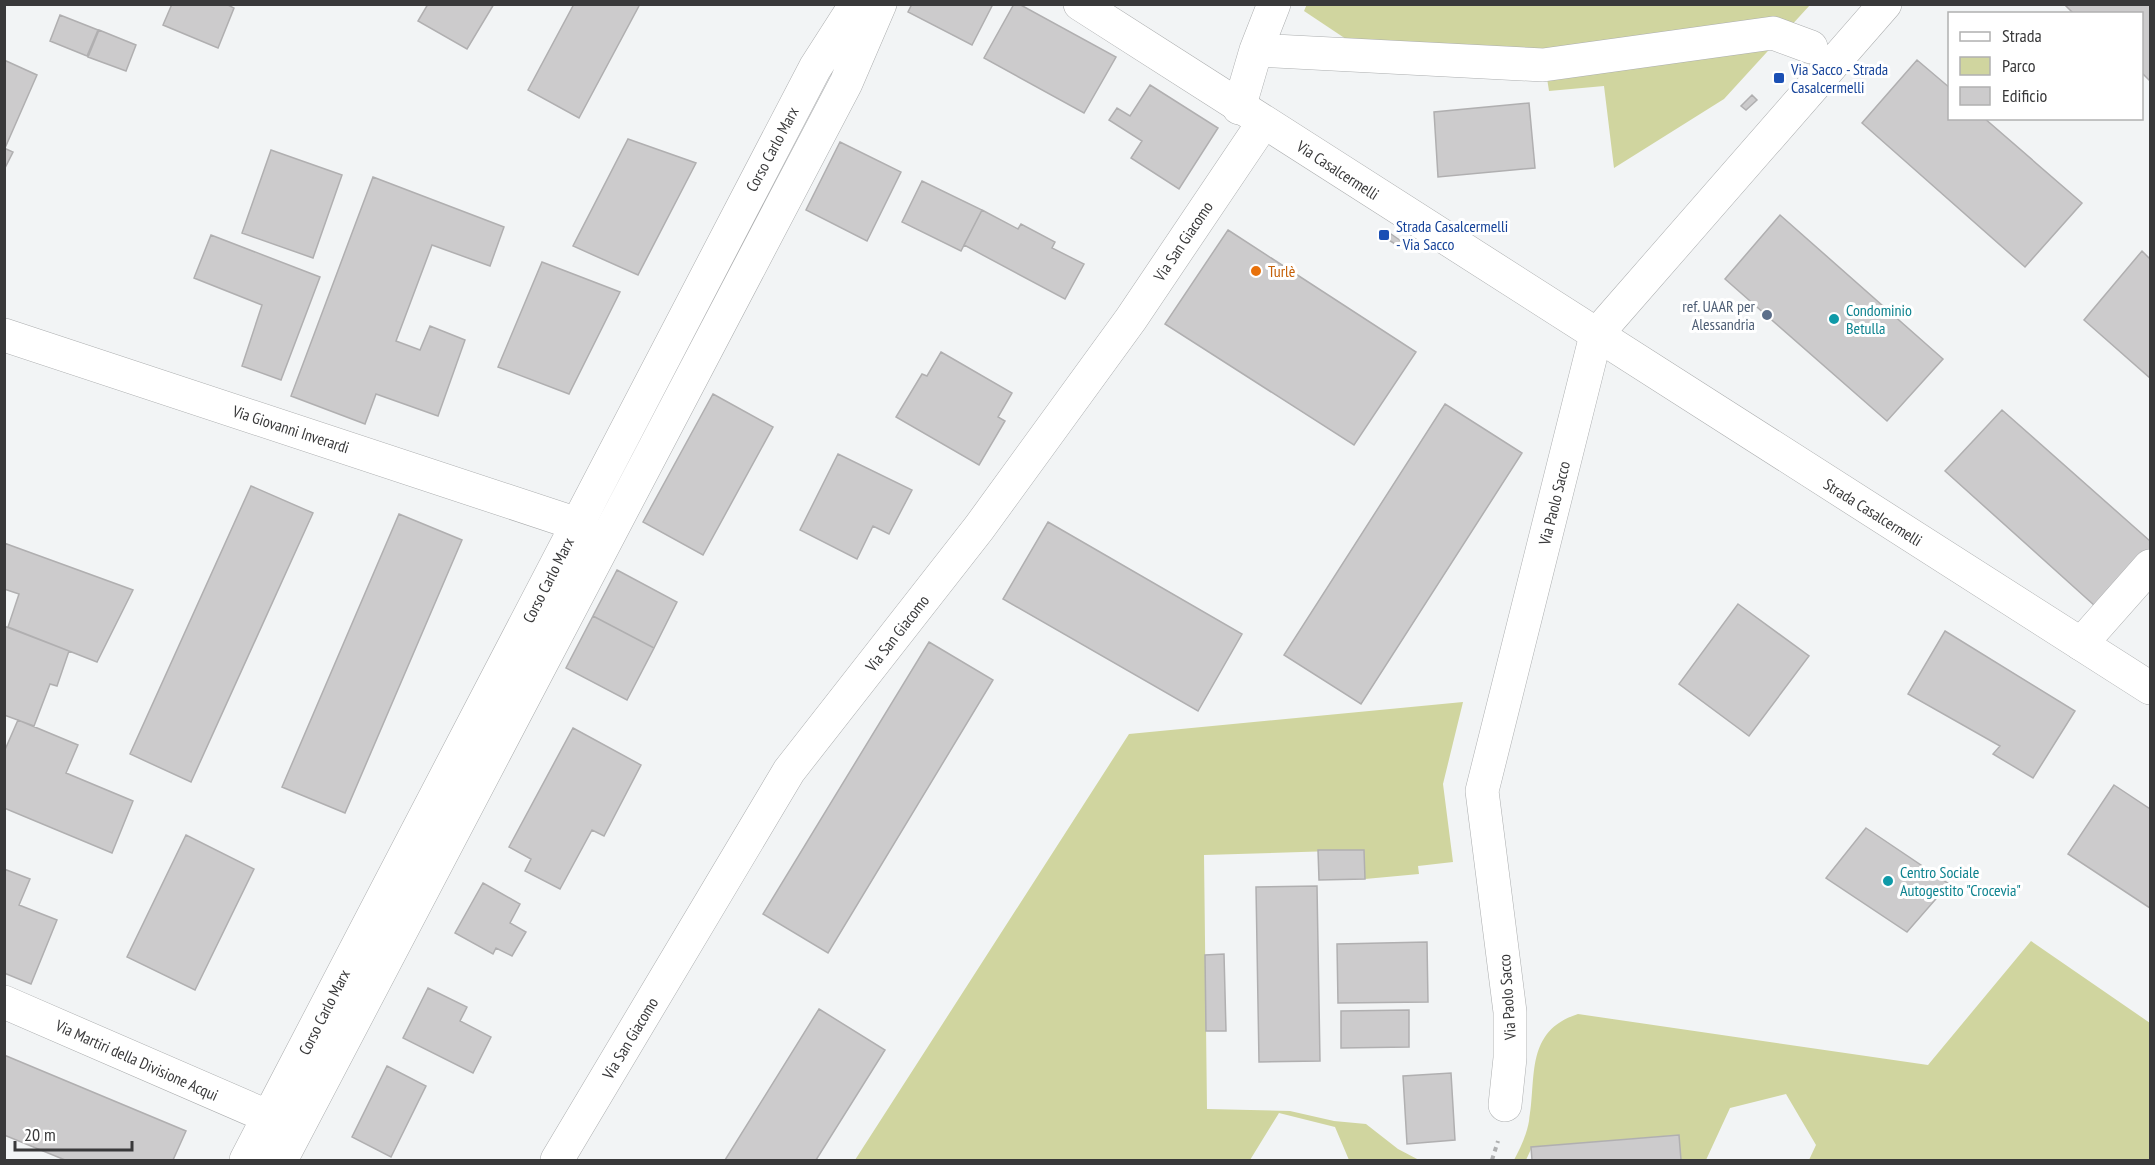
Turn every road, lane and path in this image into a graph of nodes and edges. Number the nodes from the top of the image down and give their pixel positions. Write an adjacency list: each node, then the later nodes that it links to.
1 (856, 4): 11 (street, Corso Carlo Marx)
2 (880, 4): 19 (street, Corso Carlo Marx)
3 (1080, 4): 8 (street, Via Casalcermelli)
4 (1274, 4): 7 (street, Via San Giacomo)
5 (1885, 4): 10 (street, Via Paolo Sacco)
6 (1811, 47): 7 (street)
7 (1256, 50): 8 (street, Via San Giacomo)
8 (1251, 115): 10 (street, Via Casalcermelli); 20 (street, Via San Giacomo)
9 (4, 335): 11 (street, Via Giovanni Inverardi)
10 (1596, 335): 13 (street, Strada Casalcermelli); 16 (street, Via Paolo Sacco)
11 (577, 524): 17 (street, Corso Carlo Marx)
12 (2151, 566): 13 (street)
13 (2081, 644): 14 (street, Strada Casalcermelli)
14 (2151, 688)
15 (4, 1002): 17 (street, Via Martiri della Divisione Acqui)
16 (1505, 1105)
17 (269, 1117): 18 (street, Corso Carlo Marx)
18 (246, 1161)
19 (281, 1161)
20 (557, 1161)

